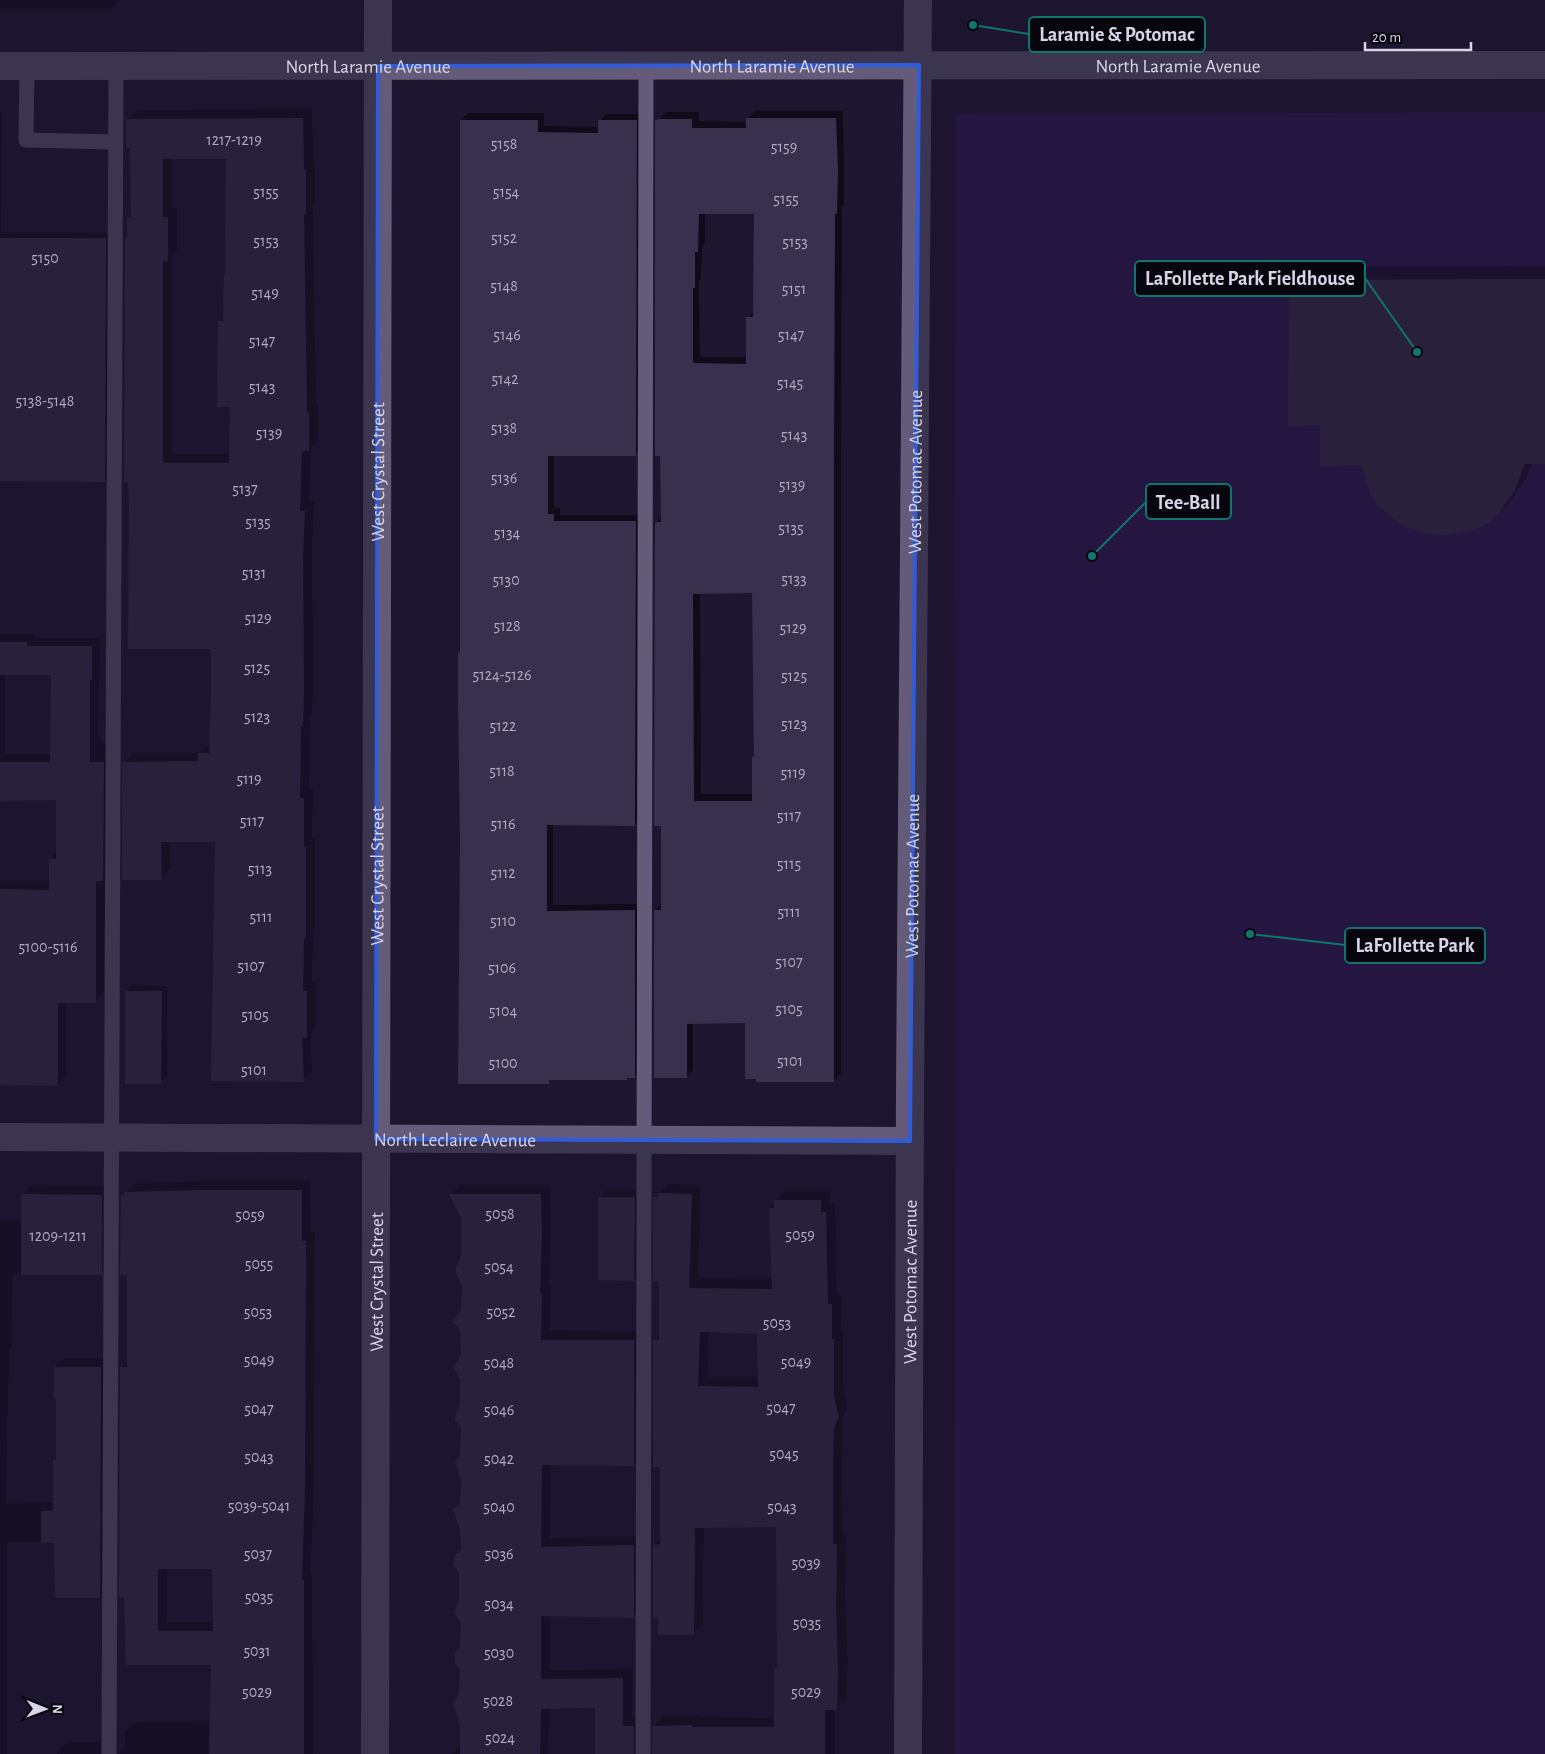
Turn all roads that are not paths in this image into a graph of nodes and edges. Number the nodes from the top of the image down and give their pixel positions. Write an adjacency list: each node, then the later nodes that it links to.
1 (378, 0): 9 (street, West Crystal Street)
2 (918, 0): 4 (street, West Potomac Avenue)
3 (646, 65): 4 (street, North Laramie Avenue); 9 (street, North Laramie Avenue); 14 (lane)
4 (918, 65): 5 (street, North Laramie Avenue); 15 (street, West Potomac Avenue)
5 (1545, 65)
6 (0, 66): 7 (street, North Laramie Avenue)
7 (27, 66): 8 (street, North Laramie Avenue); 10 (lane)
8 (116, 66): 9 (street, North Laramie Avenue); 10 (lane)
9 (378, 66): 13 (street, West Crystal Street)
10 (115, 142): 12 (lane)
11 (0, 1137): 12 (street, North Leclaire Avenue)
12 (111, 1137): 13 (street, North Leclaire Avenue); 16 (lane)
13 (376, 1138): 14 (street, North Leclaire Avenue); 17 (street, West Crystal Street)
14 (644, 1140): 15 (street, North Leclaire Avenue); 18 (lane)
15 (910, 1141): 19 (street, West Potomac Avenue)
16 (109, 1754)
17 (375, 1754)
18 (643, 1754)
19 (908, 1754)

